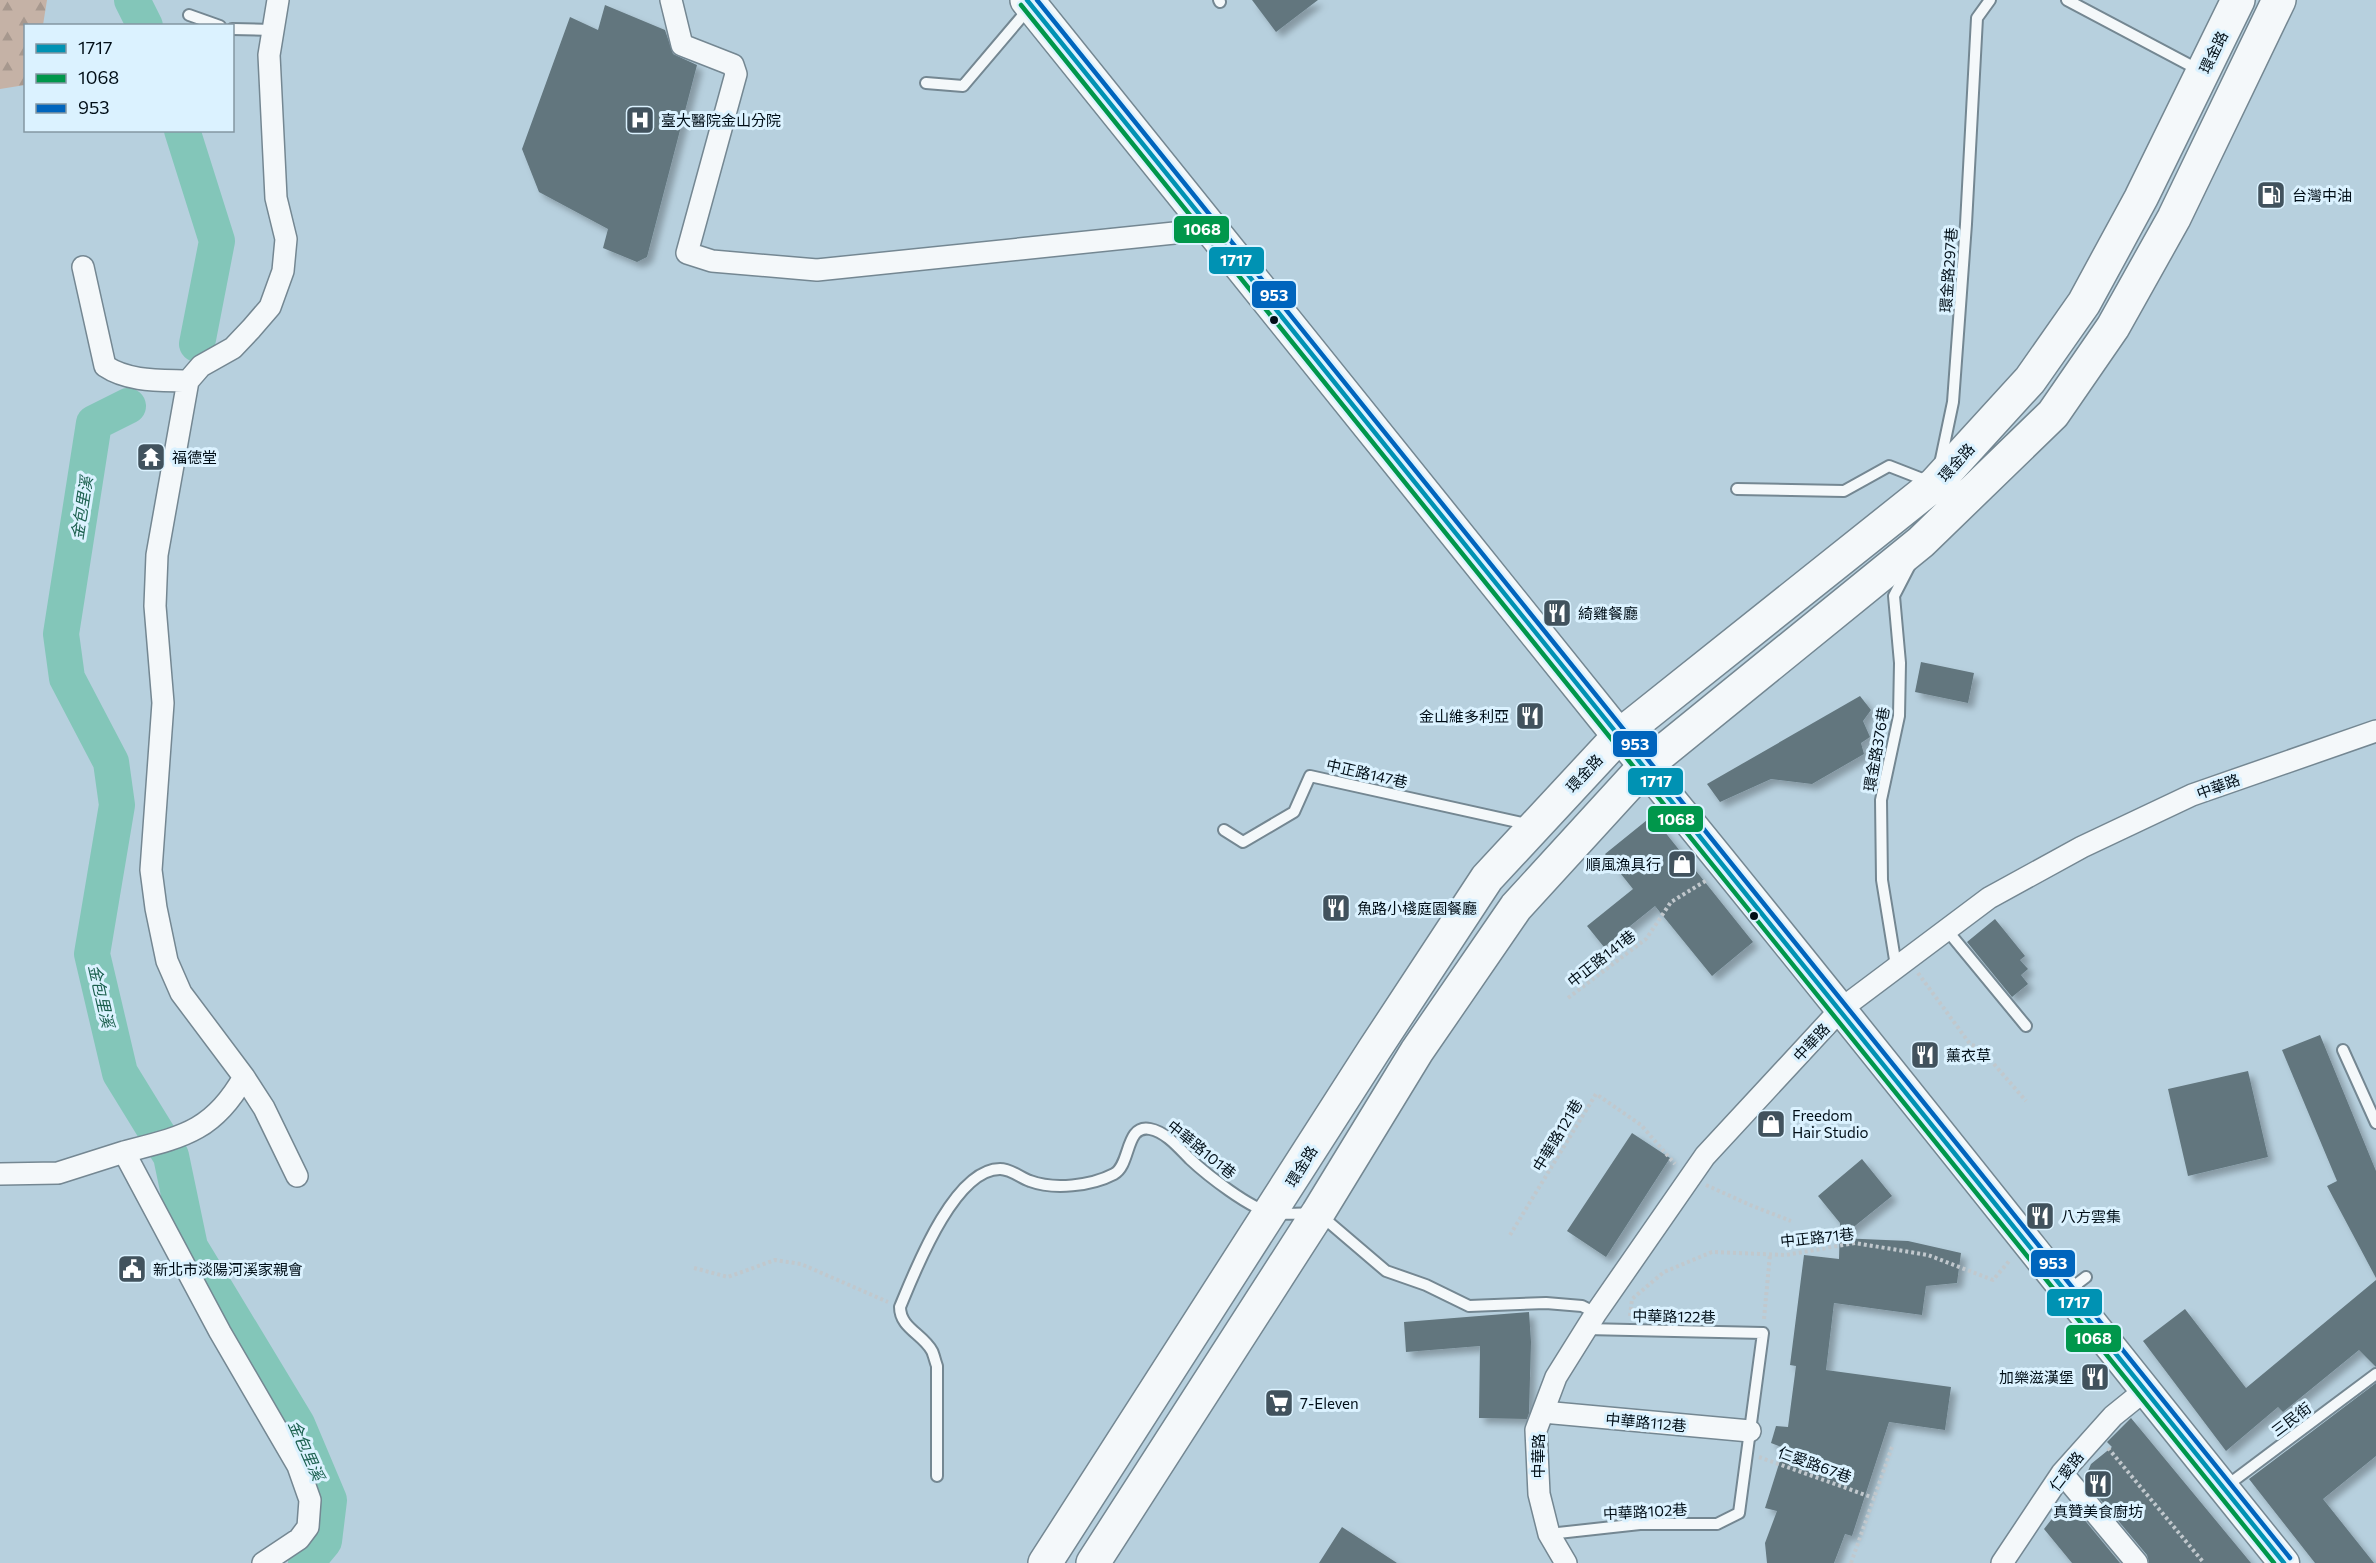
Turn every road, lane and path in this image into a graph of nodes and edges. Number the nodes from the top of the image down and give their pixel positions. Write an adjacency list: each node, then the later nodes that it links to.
1 (278, 0): 11 (street)
2 (671, 0): 14 (street)
3 (1990, 0): 18 (lane, 環金路297巷)
4 (2067, 0): 12 (lane)
5 (2238, 0): 12 (main road, 環金路)
6 (2279, 0): 19 (main road)
7 (1029, 3): 13 (lane); 14 (main road)
8 (189, 15): 9 (lane)
9 (214, 24)
10 (234, 29): 11 (lane)
11 (272, 30): 16 (street)
12 (2203, 73): 18 (main road, 環金路)
13 (926, 83)
14 (1213, 229): 21 (main road)
15 (83, 267): 16 (street)
16 (188, 381): 32 (street)
17 (1737, 489): 18 (lane)
18 (1933, 496): 21 (main road, 環金路)
19 (1924, 531): 22 (main road); 27 (lane, 環金路376巷)
20 (2376, 730): 26 (street, 中華路)
21 (1619, 736): 22 (street); 23 (main road, 環金路)
22 (1644, 766): 25 (street); 40 (main road)
23 (1535, 826): 24 (lane, 中正路147巷); 39 (main road, 環金路)
24 (1224, 830)
25 (1727, 868): 28 (path, 中正路141巷); 29 (street)
26 (1946, 929): 27 (street, 中華路); 30 (lane)
27 (1902, 962): 29 (street, 中華路); 33 (path)
28 (1568, 998)
29 (1841, 1009): 38 (street, 中華路); 43 (street)
30 (2026, 1026)
31 (2343, 1050): 34 (lane)
32 (243, 1077): 35 (street); 37 (street)
33 (2026, 1101)
34 (2376, 1123)
35 (124, 1152): 36 (street); 62 (street)
36 (0, 1174)
37 (297, 1176)
38 (1690, 1178): 41 (path); 42 (path, 中華路121巷); 47 (street, 中華路)
39 (1271, 1213): 40 (lane, 中華路101巷); 46 (lane, 中華路101巷); 63 (main road, 環金路)
40 (1318, 1213): 47 (lane); 64 (main road)
41 (1791, 1221)
42 (1510, 1235)
43 (2026, 1241): 44 (path, 中正路71巷); 51 (street)
44 (1770, 1254): 48 (path, 中正路71巷); 49 (path)
45 (694, 1268): 46 (path)
46 (900, 1307): 58 (lane)
47 (1591, 1321): 48 (lane, 中華路122巷); 52 (street, 中華路)
48 (1628, 1330): 49 (lane, 中華路122巷)
49 (1763, 1333): 53 (lane)
50 (2376, 1374): 59 (lane, 三民街)
51 (2144, 1391): 54 (street, 仁愛路); 59 (street)
52 (1543, 1412): 53 (street, 中華路112巷); 61 (street, 中華路)
53 (1750, 1431): 56 (lane)
54 (2097, 1434): 57 (street, 仁愛路); 69 (path)
55 (1892, 1447): 60 (path)
56 (1747, 1453): 60 (path, 仁愛路67巷); 61 (lane, 中華路102巷)
57 (2062, 1473): 67 (street, 仁愛路); 68 (street)
58 (937, 1476)
59 (2223, 1488): 70 (street)
60 (1874, 1498): 66 (path)
61 (1550, 1534): 65 (street, 中華路)
62 (263, 1563)
63 (1045, 1563)
64 (1093, 1563)
65 (1566, 1563)
66 (1851, 1563)
67 (2002, 1563)
68 (2137, 1563)
69 (2204, 1563)
70 (2284, 1563)

